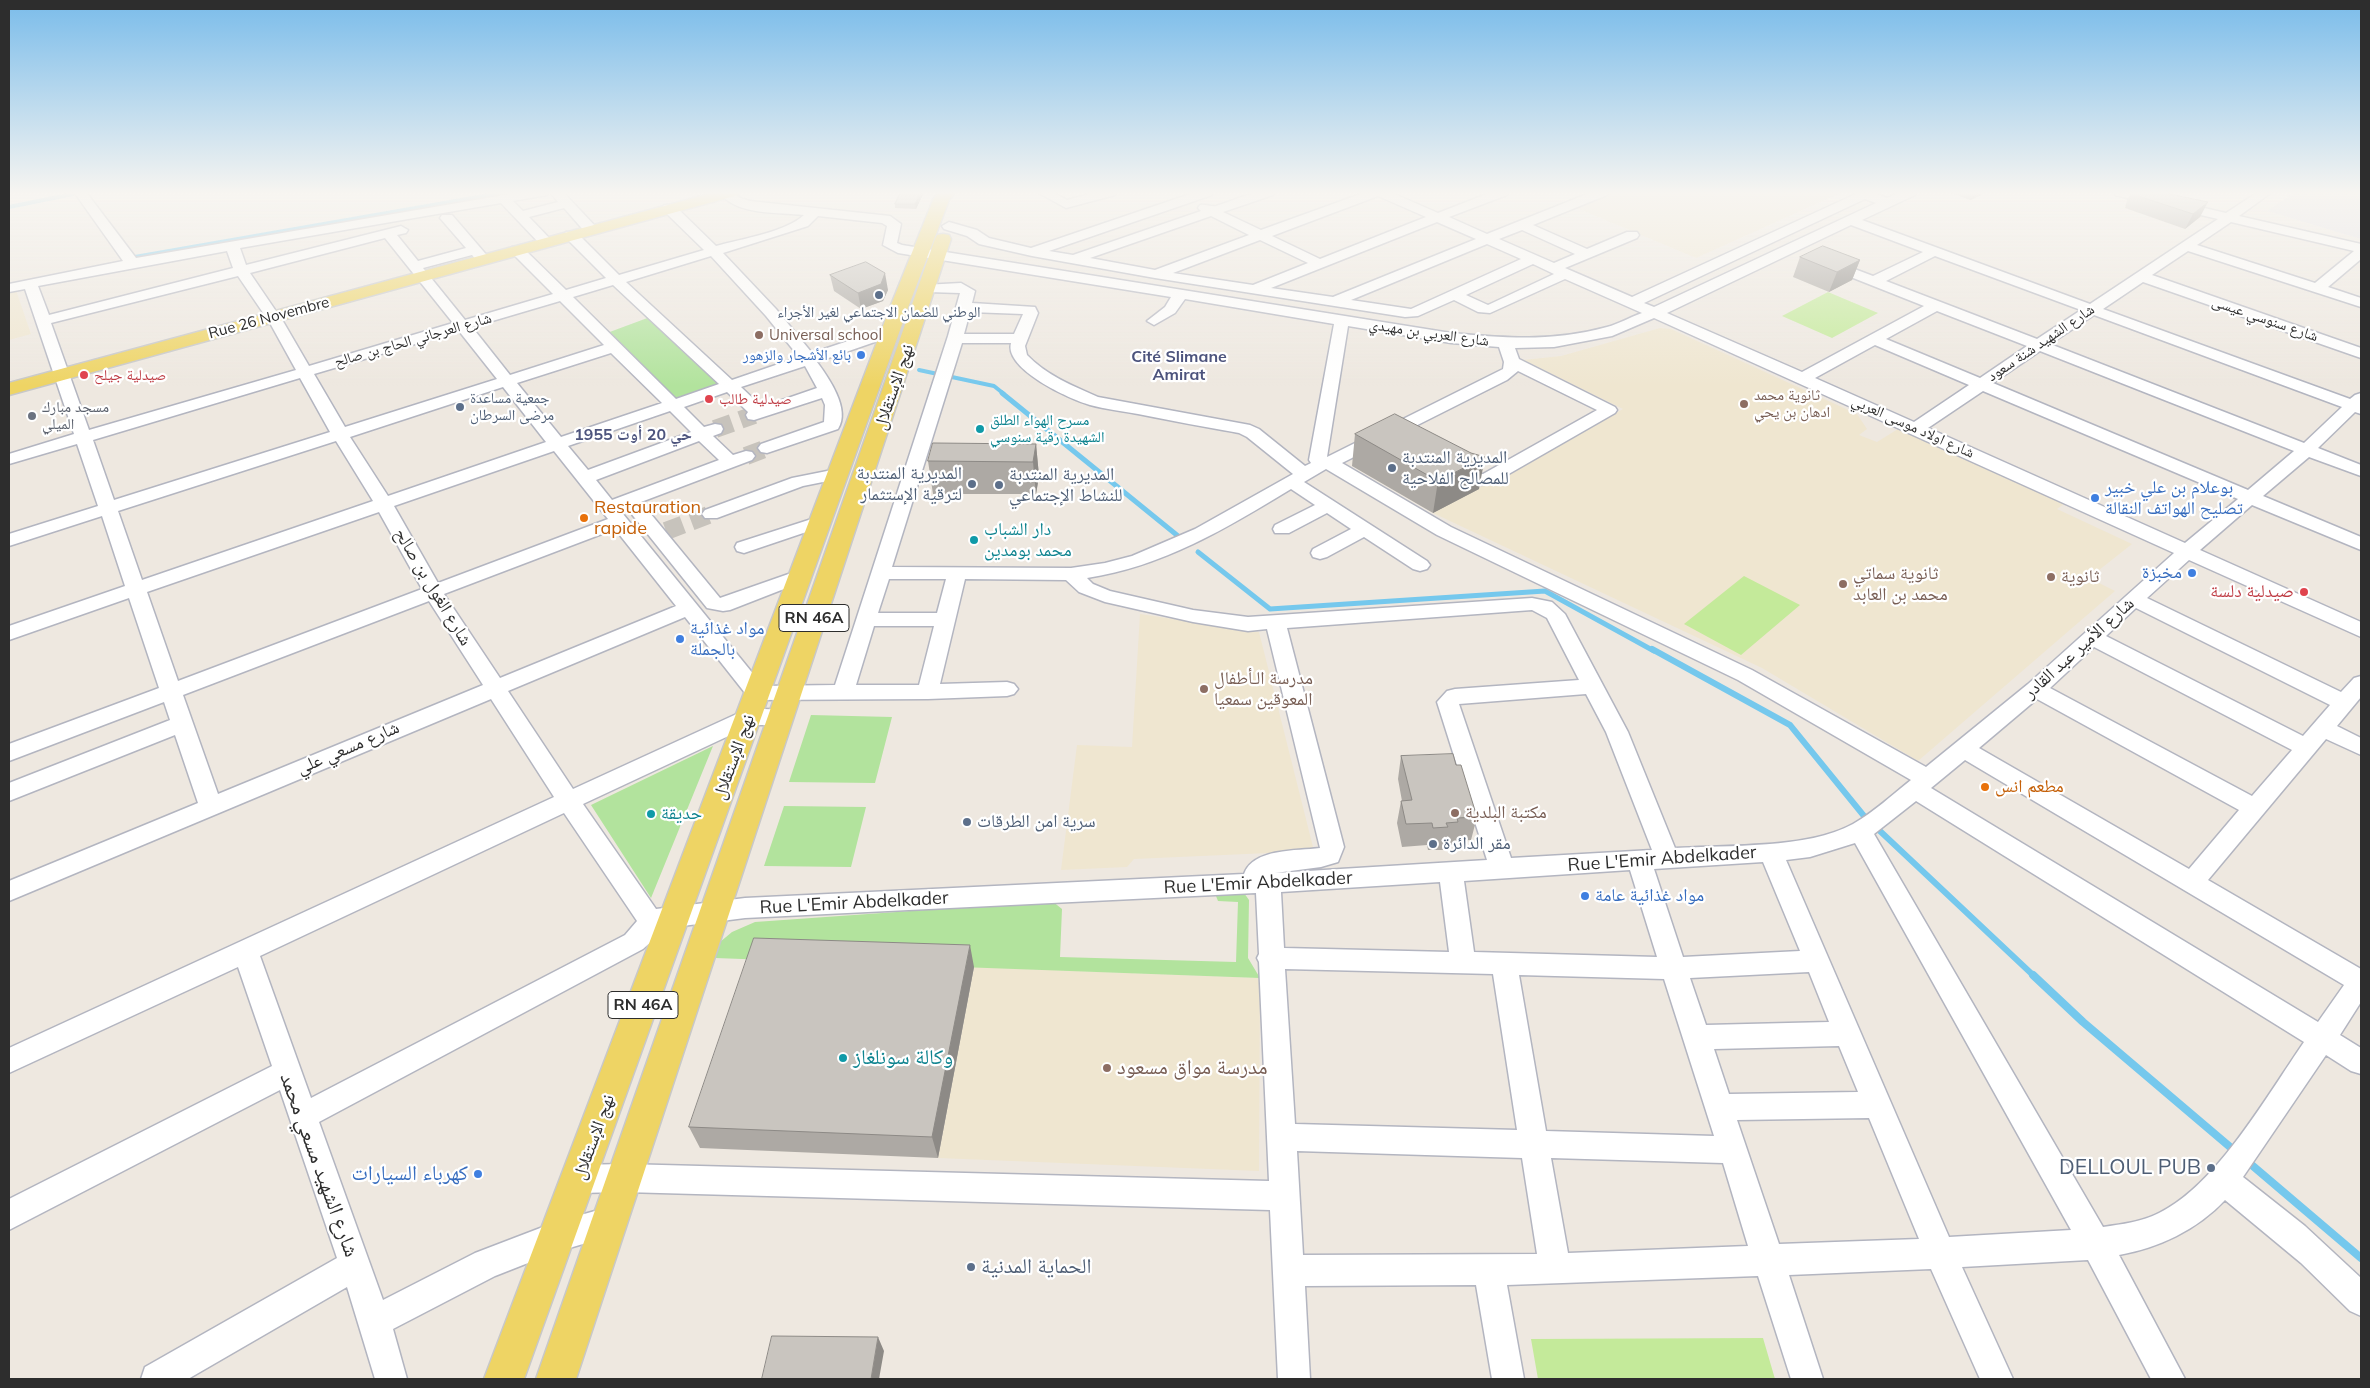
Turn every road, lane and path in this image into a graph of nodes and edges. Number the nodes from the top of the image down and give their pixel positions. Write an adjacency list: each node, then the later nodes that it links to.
1 (127, 257): 32 (street)
2 (167, 257): 32 (street)
3 (236, 257): 34 (street, شارع الغول بن صالح)
4 (294, 257): 34 (street)
5 (407, 257): 35 (street)
6 (472, 257): 35 (main road, Rue 26 Novembre)
7 (524, 257): 51 (street)
8 (593, 257): 40 (street)
9 (696, 257): 40 (street, شارع العرجاني الحاج بن صالح)
10 (721, 257): 72 (street)
11 (928, 257): 64 (main road, نهج الإستقلال / RN 46A)
12 (930, 257): 46 (main road, نهج الإستقلال / RN 46A)
13 (953, 257): 44 (street, شارع العربي بن مهيدي)
14 (1056, 257): 31 (street)
15 (1082, 257): 31 (street)
16 (1203, 257): 38 (street)
17 (1304, 257): 33 (street)
18 (1334, 257): 33 (street)
19 (1441, 257): 52 (street)
20 (1528, 257): 30 (street, شارع اولاد موسى العربي)
21 (1583, 257): 36 (street)
22 (1732, 257): 37 (street)
23 (1772, 257): 42 (street, شارع العربي بن مهيدي)
24 (1823, 257): 41 (street)
25 (1923, 257): 41 (street)
26 (1951, 257): 57 (street)
27 (2168, 257): 39 (street, شارع الشهيد شنة سعود)
28 (2221, 257): 47 (street)
29 (2355, 257): 47 (street)
30 (1533, 259): 36 (street, شارع اولاد موسى العربي); 50 (street)
31 (1073, 260): 38 (street)
32 (132, 263): 43 (street)
33 (1318, 263): 48 (street)
34 (241, 270): 59 (street, شارع الغول بن صالح); 61 (street)
35 (418, 271): 59 (main road, Rue 26 Novembre); 63 (street)
36 (1560, 271): 50 (street); 53 (street, شارع اولاد موسى العربي)
37 (1700, 272): 42 (street); 53 (street)
38 (1155, 274): 44 (street); 48 (street)
39 (2140, 276): 57 (street, شارع الشهيد شنة سعود); 71 (street, شارع سنوسي عيسى)
40 (616, 280): 51 (street, شارع العرجاني الحاج بن صالح); 79 (street)
41 (1874, 281): 55 (street)
42 (1721, 282): 58 (street, شارع العربي بن مهيدي)
43 (30, 283): 45 (street); 61 (street)
44 (1128, 285): 49 (street, شارع العربي بن مهيدي)
45 (9, 288)
46 (928, 288): 56 (street); 141 (main road, نهج الإستقلال / RN 46A)
47 (2318, 288): 54 (street)
48 (1253, 290): 52 (street)
49 (1181, 294): 60 (street, شارع العربي بن مهيدي); 62 (street)
50 (1454, 294): 52 (street)
51 (562, 296): 63 (street, شارع العرجاني الحاج بن صالح); 70 (street)
52 (1333, 303)
53 (1632, 303): 58 (street, شارع اولاد موسى العربي)
54 (2361, 303)
55 (1936, 305): 67 (street); 69 (street)
56 (964, 306): 65 (street); 66 (street)
57 (2091, 309): 69 (street, شارع الشهيد شنة سعود); 82 (street)
58 (1654, 313): 68 (street, شارع العربي بن مهيدي); 76 (street, شارع اولاد موسى العربي)
59 (273, 317): 74 (street, شارع الغول بن صالح); 75 (main road, Rue 26 Novembre)
60 (1342, 320): 68 (street, شارع العربي بن مهيدي); 88 (street)
61 (43, 321): 75 (street)
62 (1154, 321)
63 (462, 325): 74 (street, شارع العرجاني الحاج بن صالح); 77 (street)
64 (890, 332): 72 (street); 99 (main road, نهج الإستقلال / RN 46A)
65 (956, 336): 66 (street); 118 (street)
66 (1021, 339): 101 (street)
67 (1874, 339): 76 (street); 78 (street)
68 (1505, 343): 73 (street)
69 (2038, 345): 78 (street, شارع الشهيد شنة سعود); 94 (street)
70 (613, 347): 77 (street); 83 (street)
71 (2361, 353)
72 (810, 358): 79 (street); 81 (street)
73 (1512, 362): 87 (street); 96 (street)
74 (303, 372): 86 (street, شارع الغول بن صالح); 89 (street, شارع العرجاني الحاج بن صالح)
75 (62, 375): 80 (main road, Rue 26 Novembre); 89 (street)
76 (1803, 378): 84 (street, شارع اولاد موسى العربي)
77 (506, 380): 86 (street); 90 (street)
78 (1980, 384): 84 (street, شارع الشهيد شنة سعود); 102 (street)
79 (732, 385): 81 (street); 83 (street)
80 (9, 389)
81 (828, 390): 92 (street)
82 (2358, 404): 94 (street, شارع الأمير عبد القادر)
83 (672, 405): 85 (street); 90 (street)
84 (1915, 428): 115 (street, شارع اولاد موسى العربي)
85 (709, 431): 100 (street); 107 (street)
86 (340, 434): 103 (street, شارع الغول بن صالح); 106 (street)
87 (1385, 434): 91 (street); 93 (street)
88 (1321, 436): 93 (street); 97 (street)
89 (83, 437): 95 (street, شارع العرجاني الحاج بن صالح); 106 (street)
90 (557, 444): 100 (street); 103 (street)
91 (1402, 444)
92 (767, 448)
93 (1356, 449): 97 (street)
94 (2306, 450): 98 (street); 102 (street, شارع الأمير عبد القادر)
95 (9, 459)
96 (1437, 462)
97 (1325, 464): 101 (street); 148 (street)
98 (2361, 471)
99 (837, 474): 108 (street); 109 (main road, نهج الإستقلال / RN 46A)
100 (584, 478): 107 (street)
101 (1298, 478): 104 (street); 120 (street)
102 (2251, 498): 113 (street); 115 (street, شارع الأمير عبد القادر)
103 (384, 504): 122 (street); 123 (street, شارع الغول بن صالح)
104 (1328, 505): 110 (street); 111 (street)
105 (634, 506): 121 (street)
106 (108, 508): 112 (street); 122 (street)
107 (614, 514): 123 (street); 125 (street)
108 (711, 514)
109 (821, 521): 114 (street); 121 (main road, نهج الإستقلال / RN 46A)
110 (1282, 529)
111 (1364, 529): 116 (street); 117 (street)
112 (9, 540)
113 (2361, 544)
114 (744, 546)
115 (2188, 550): 124 (street, شارع الأمير عبد القادر); 129 (street, شارع اولاد موسى العربي)
116 (1320, 553)
117 (1420, 565)
118 (880, 573): 119 (street); 126 (street)
119 (957, 573): 120 (street); 127 (street)
120 (1071, 574): 128 (street)
121 (800, 576): 141 (main road, نهج الإستقلال / RN 46A)
122 (136, 589): 130 (street); 137 (street)
123 (433, 592): 134 (street, شارع الغول بن صالح); 137 (street)
124 (2133, 599): 131 (street, شارع الأمير عبد القادر); 140 (street)
125 (689, 608): 134 (street, شارع مسعي علي); 141 (street)
126 (865, 619): 127 (street); 139 (street)
127 (946, 620): 138 (street)
128 (1276, 623): 133 (street); 160 (street)
129 (2361, 630)
130 (9, 633)
131 (2092, 637): 136 (street, شارع الأمير عبد القادر); 145 (street)
132 (2361, 684): 140 (street)
133 (1594, 686): 155 (street); 157 (street)
134 (495, 687): 150 (street, شارع الغول بن صالح); 151 (street, شارع مسعي علي)
135 (1006, 689): 138 (street)
136 (2035, 689): 146 (street, شارع الأمير عبد القادر); 152 (street)
137 (171, 691): 142 (street); 147 (street)
138 (928, 692): 139 (street)
139 (843, 693): 141 (street)
140 (2345, 703): 143 (street)
141 (768, 705): 150 (street); 162 (main road, نهج الإستقلال / RN 46A); 163 (main road, نهج الإستقلال / RN 46A)
142 (184, 723): 149 (street); 151 (street)
143 (2324, 728): 144 (street); 145 (street)
144 (2361, 747)
145 (2307, 748): 152 (street)
146 (1964, 749): 148 (street, شارع الأمير عبد القادر); 159 (street)
147 (9, 753)
148 (1922, 784): 153 (street, شارع الأمير عبد القادر); 173 (street)
149 (9, 792)
150 (568, 800): 163 (street, شارع الغول بن صالح); 164 (street)
151 (211, 806): 161 (street, شارع مسعي علي)
152 (2255, 808): 159 (street)
153 (1870, 825): 154 (street, شارع الأمير عبد القادر); 190 (street)
154 (1771, 852): 155 (street, Rue L'Emir Abdelkader); 166 (street)
155 (1667, 858): 156 (street, Rue L'Emir Abdelkader)
156 (1639, 860): 157 (street, Rue L'Emir Abdelkader); 169 (street)
157 (1502, 868): 158 (street, Rue L'Emir Abdelkader)
158 (1451, 872): 160 (street, Rue L'Emir Abdelkader); 167 (street)
159 (2192, 882): 170 (street)
160 (1261, 883): 162 (street, Rue L'Emir Abdelkader); 165 (street)
161 (9, 891)
162 (729, 909): 163 (street); 183 (main road, نهج الإستقلال / RN 46A)
163 (663, 917): 179 (street); 184 (main road, نهج الإستقلال / RN 46A)
164 (245, 951): 174 (street); 176 (street, شارع الشهيد مسعي محمد)
165 (1270, 958): 167 (street); 180 (street)
166 (1816, 961): 169 (street); 171 (street)
167 (1462, 963): 168 (street)
168 (1504, 964): 169 (street); 181 (street)
169 (1674, 968): 172 (street)
170 (2361, 982): 173 (street)
171 (1846, 1034): 172 (street); 177 (street)
172 (1696, 1037): 178 (street)
173 (2322, 1038): 175 (street); 185 (street)
174 (9, 1061)
175 (2361, 1062)
176 (286, 1073): 179 (street, شارع الشهيد مسعي محمد); 187 (street)
177 (1877, 1105): 178 (street); 191 (street)
178 (1719, 1107): 182 (street)
179 (302, 1117): 193 (street, شارع الشهيد مسعي محمد)
180 (1281, 1137): 181 (street); 186 (street)
181 (1535, 1144): 182 (street); 194 (street)
182 (1732, 1150): 192 (street)
183 (624, 1178): 184 (street); 186 (street); 188 (main road, نهج الإستقلال / RN 46A)
184 (578, 1179): 189 (main road, نهج الإستقلال / RN 46A)
185 (2223, 1180): 190 (street); 197 (street)
186 (1284, 1196): 195 (street)
187 (9, 1216)
188 (609, 1222): 189 (street); 202 (main road, نهج الإستقلال / RN 46A)
189 (556, 1237): 198 (street); 201 (main road, نهج الإستقلال / RN 46A)
190 (2096, 1244): 191 (street); 207 (street)
191 (1940, 1253): 192 (street); 206 (street)
192 (1768, 1259): 194 (street); 205 (street)
193 (355, 1264): 198 (street, شارع الشهيد مسعي محمد); 199 (street)
194 (1555, 1269): 196 (street)
195 (1289, 1271): 196 (street); 203 (street)
196 (1489, 1271): 204 (street)
197 (2361, 1300)
198 (375, 1321): 200 (street, شارع الشهيد مسعي محمد)
199 (157, 1379)
200 (391, 1379)
201 (504, 1379)
202 (556, 1379)
203 (1294, 1379)
204 (1508, 1379)
205 (1807, 1379)
206 (1996, 1379)
207 (2168, 1379)

